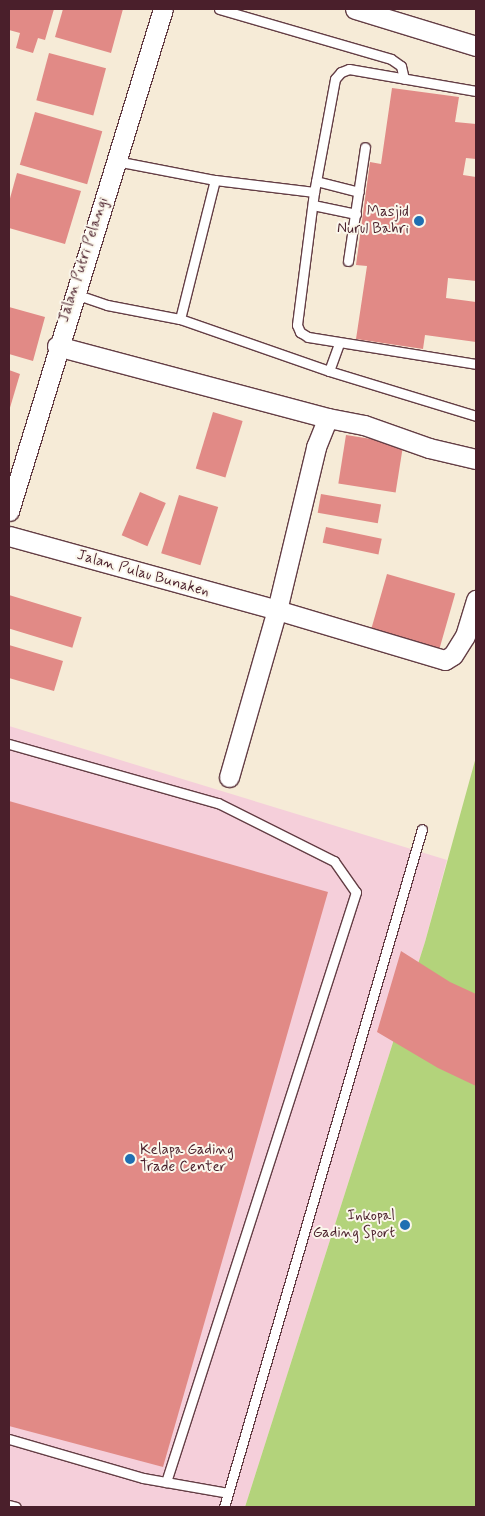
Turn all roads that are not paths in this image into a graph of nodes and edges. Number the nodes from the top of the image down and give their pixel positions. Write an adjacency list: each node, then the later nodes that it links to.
1 (163, 9): 8 (street, Jalan Putri Pelangi)
2 (219, 9): 5 (lane)
3 (356, 9): 4 (street)
4 (476, 46)
5 (404, 79): 6 (lane); 10 (lane)
6 (476, 92)
7 (365, 147): 12 (lane)
8 (116, 161): 9 (lane); 16 (street, Jalan Putri Pelangi)
9 (215, 180): 11 (lane); 17 (lane)
10 (316, 182): 11 (lane); 12 (lane)
11 (314, 192): 13 (lane)
12 (359, 192): 14 (lane)
13 (312, 205): 14 (lane); 18 (lane)
14 (356, 214): 15 (lane)
15 (348, 261)
16 (74, 293): 17 (lane); 19 (street, Jalan Putri Pelangi)
17 (180, 319): 21 (lane)
18 (339, 343): 20 (lane); 21 (lane)
19 (57, 346): 23 (street); 25 (street, Jalan Putri Pelangi)
20 (476, 364)
21 (329, 371): 22 (lane)
22 (476, 416)
23 (328, 418): 24 (street); 28 (street)
24 (476, 459)
25 (9, 511)
26 (9, 536): 28 (street, Jalan Pulau Bunaken)
27 (476, 600): 28 (street, Jalan Pulau Bunaken)
28 (277, 610): 30 (street)
29 (9, 744): 33 (lane)
30 (229, 777)
31 (422, 830): 34 (lane)
32 (9, 1440): 33 (lane)
33 (166, 1482): 34 (lane)
34 (228, 1493): 37 (lane)
35 (9, 1505): 36 (lane)
36 (16, 1507)
37 (224, 1507)

